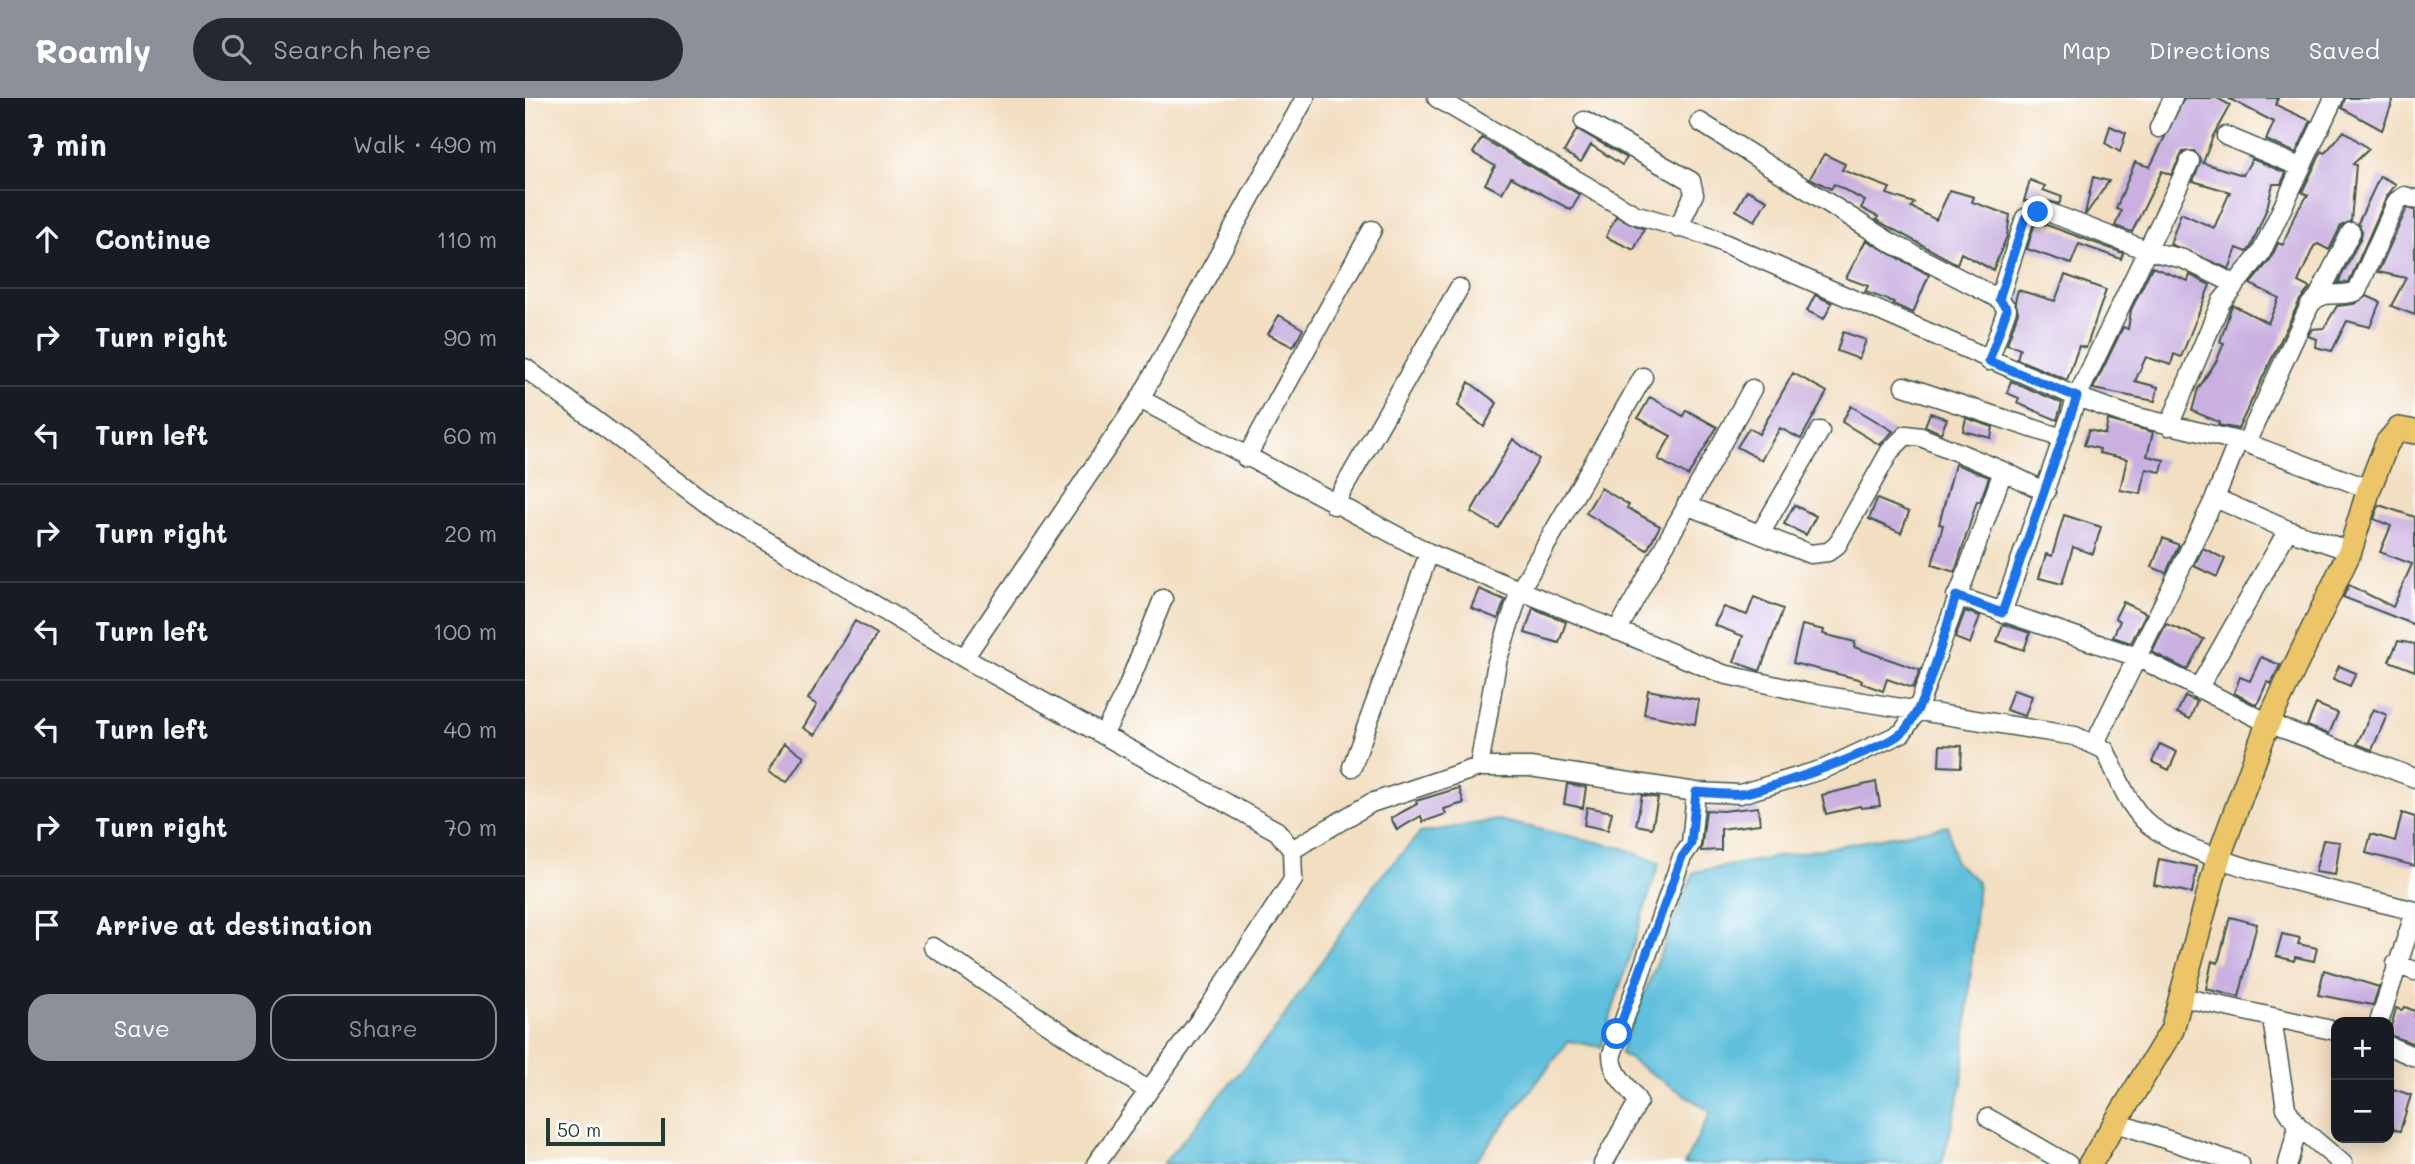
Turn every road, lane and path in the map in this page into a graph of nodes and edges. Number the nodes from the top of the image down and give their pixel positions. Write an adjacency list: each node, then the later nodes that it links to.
1 (1304, 98): 26 (street)
2 (1437, 98): 12 (street)
3 (2173, 98): 7 (street)
4 (2333, 98): 10 (street)
5 (1584, 121): 12 (street)
6 (1700, 122): 19 (street)
7 (2159, 128)
8 (2226, 136): 10 (street)
9 (2190, 161): 15 (street)
10 (2300, 167): 16 (street)
11 (2415, 199): 18 (street)
12 (1678, 228): 20 (street)
13 (1372, 230): 32 (street)
14 (2351, 232): 18 (street)
15 (2146, 250): 16 (street); 19 (street); 25 (street)
16 (2235, 284): 27 (street)
17 (1459, 288): 37 (street)
18 (2319, 295): 31 (street)
19 (1999, 299): 20 (street)
20 (1989, 361): 25 (street)
21 (525, 368): 49 (street)
22 (1643, 377): 43 (street)
23 (1904, 386): 30 (street)
24 (1752, 389): 38 (street)
25 (2077, 397): 27 (street); 30 (street)
26 (1140, 399): 32 (street); 49 (street)
27 (2169, 426): 31 (street)
28 (1820, 431): 40 (street)
29 (2415, 432): 34 (main road)
30 (2062, 438): 35 (street)
31 (2242, 442): 34 (street); 36 (street)
32 (1246, 458): 37 (street)
33 (2003, 471): 35 (street); 40 (street); 44 (street)
34 (2369, 489): 41 (main road)
35 (2046, 492): 46 (street)
36 (2215, 498): 39 (street); 48 (street)
37 (1334, 505): 42 (street)
38 (1686, 505): 40 (street); 47 (street)
39 (2288, 530): 41 (street); 50 (street)
40 (1760, 534)
41 (2350, 551): 52 (main road)
42 (1429, 554): 43 (street); 55 (street)
43 (1520, 590): 47 (street); 56 (street)
44 (1956, 596): 46 (street); 51 (street)
45 (1163, 599): 53 (street)
46 (2002, 613): 48 (street)
47 (1617, 631): 51 (street)
48 (2137, 657): 50 (street); 54 (street)
49 (964, 658): 53 (street)
50 (2197, 690): 52 (street)
51 (1917, 711): 54 (street); 58 (street)
52 (2268, 723): 57 (street); 60 (main road)
53 (1103, 735): 59 (street)
54 (2095, 743): 60 (street)
55 (1352, 767)
56 (1479, 767): 58 (street); 59 (street)
57 (2415, 778)
58 (1696, 792): 78 (street)
59 (1292, 850): 71 (street)
60 (2218, 859): 61 (street); 65 (main road)
61 (2415, 911): 63 (street)
62 (933, 947): 71 (street)
63 (2396, 964): 64 (street); 66 (street)
64 (2415, 971)
65 (2181, 998): 67 (street); 73 (main road)
66 (2380, 1017)
67 (2272, 1019): 68 (street); 74 (street)
68 (2331, 1030)
69 (2394, 1048): 70 (street)
70 (2415, 1057)
71 (1147, 1090): 77 (street)
72 (1988, 1118): 79 (street)
73 (2114, 1122): 75 (street); 80 (main road)
74 (2298, 1126): 76 (street); 81 (street)
75 (2228, 1162)
76 (2337, 1162)
77 (1096, 1164)
78 (1603, 1164)
79 (2068, 1164)
80 (2090, 1164)
81 (2288, 1164)

